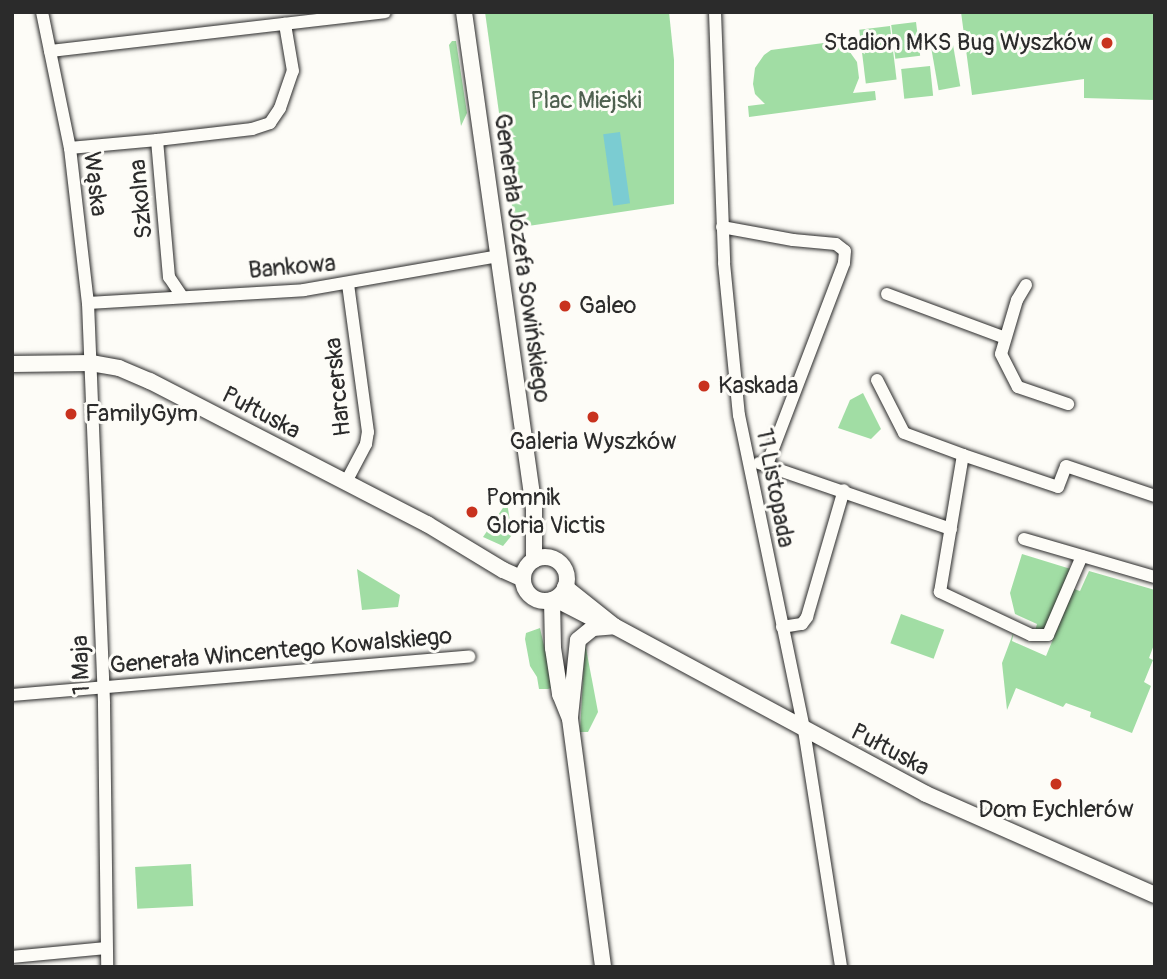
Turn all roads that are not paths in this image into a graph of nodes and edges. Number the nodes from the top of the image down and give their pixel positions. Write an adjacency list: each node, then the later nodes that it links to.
1 (42, 12): 6 (street, Wąska)
2 (385, 12): 5 (street)
3 (464, 12): 10 (street, Generała Józefa Sowińskiego)
4 (715, 12): 9 (street, 11 Listopada)
5 (285, 24): 6 (street); 7 (street)
6 (50, 51): 8 (street, Wąska)
7 (157, 139): 8 (street, Szkolna); 14 (street, Szkolna)
8 (70, 148): 15 (street, Wąska)
9 (722, 227): 22 (street, 11 Listopada); 23 (street)
10 (498, 256): 11 (street, Bankowa); 30 (street, Generała Józefa Sowińskiego)
11 (348, 284): 14 (street, Bankowa); 24 (street, Harcerska)
12 (1026, 285): 16 (street)
13 (887, 294): 16 (street)
14 (181, 295): 15 (street, Bankowa)
15 (89, 303): 17 (street, Wąska)
16 (1006, 338): 20 (street)
17 (91, 363): 18 (street, Pułtuska); 24 (street, Pułtuska); 38 (street, 1 Maja)
18 (12, 364)
19 (877, 380): 21 (street)
20 (1068, 404)
21 (963, 455): 26 (street); 27 (street)
22 (747, 461): 23 (street); 35 (street, 11 Listopada)
23 (766, 464): 25 (street)
24 (346, 482): 30 (street, Pułtuska)
25 (844, 490): 27 (street); 35 (street)
26 (1155, 496)
27 (951, 529): 29 (street)
28 (1024, 539): 29 (street)
29 (1082, 556): 31 (street)
30 (533, 566): 32 (street); 33 (street)
31 (1155, 577)
32 (557, 595): 33 (street); 34 (street, Pułtuska); 36 (street)
33 (531, 596): 36 (street)
34 (614, 626): 40 (street); 41 (street, Pułtuska)
35 (782, 627): 41 (street, 11 Listopada)
36 (553, 648): 40 (street)
37 (469, 657): 38 (street, Generała Wincentego Kowalskiego)
38 (103, 687): 39 (street, Generała Wincentego Kowalskiego); 43 (street, 1 Maja)
39 (12, 695)
40 (570, 719): 46 (street)
41 (804, 730): 42 (street, Pułtuska); 47 (street, 11 Listopada)
42 (1155, 895)
43 (106, 948): 44 (street); 45 (street, 1 Maja)
44 (12, 957)
45 (107, 967)
46 (603, 967)
47 (841, 967)

